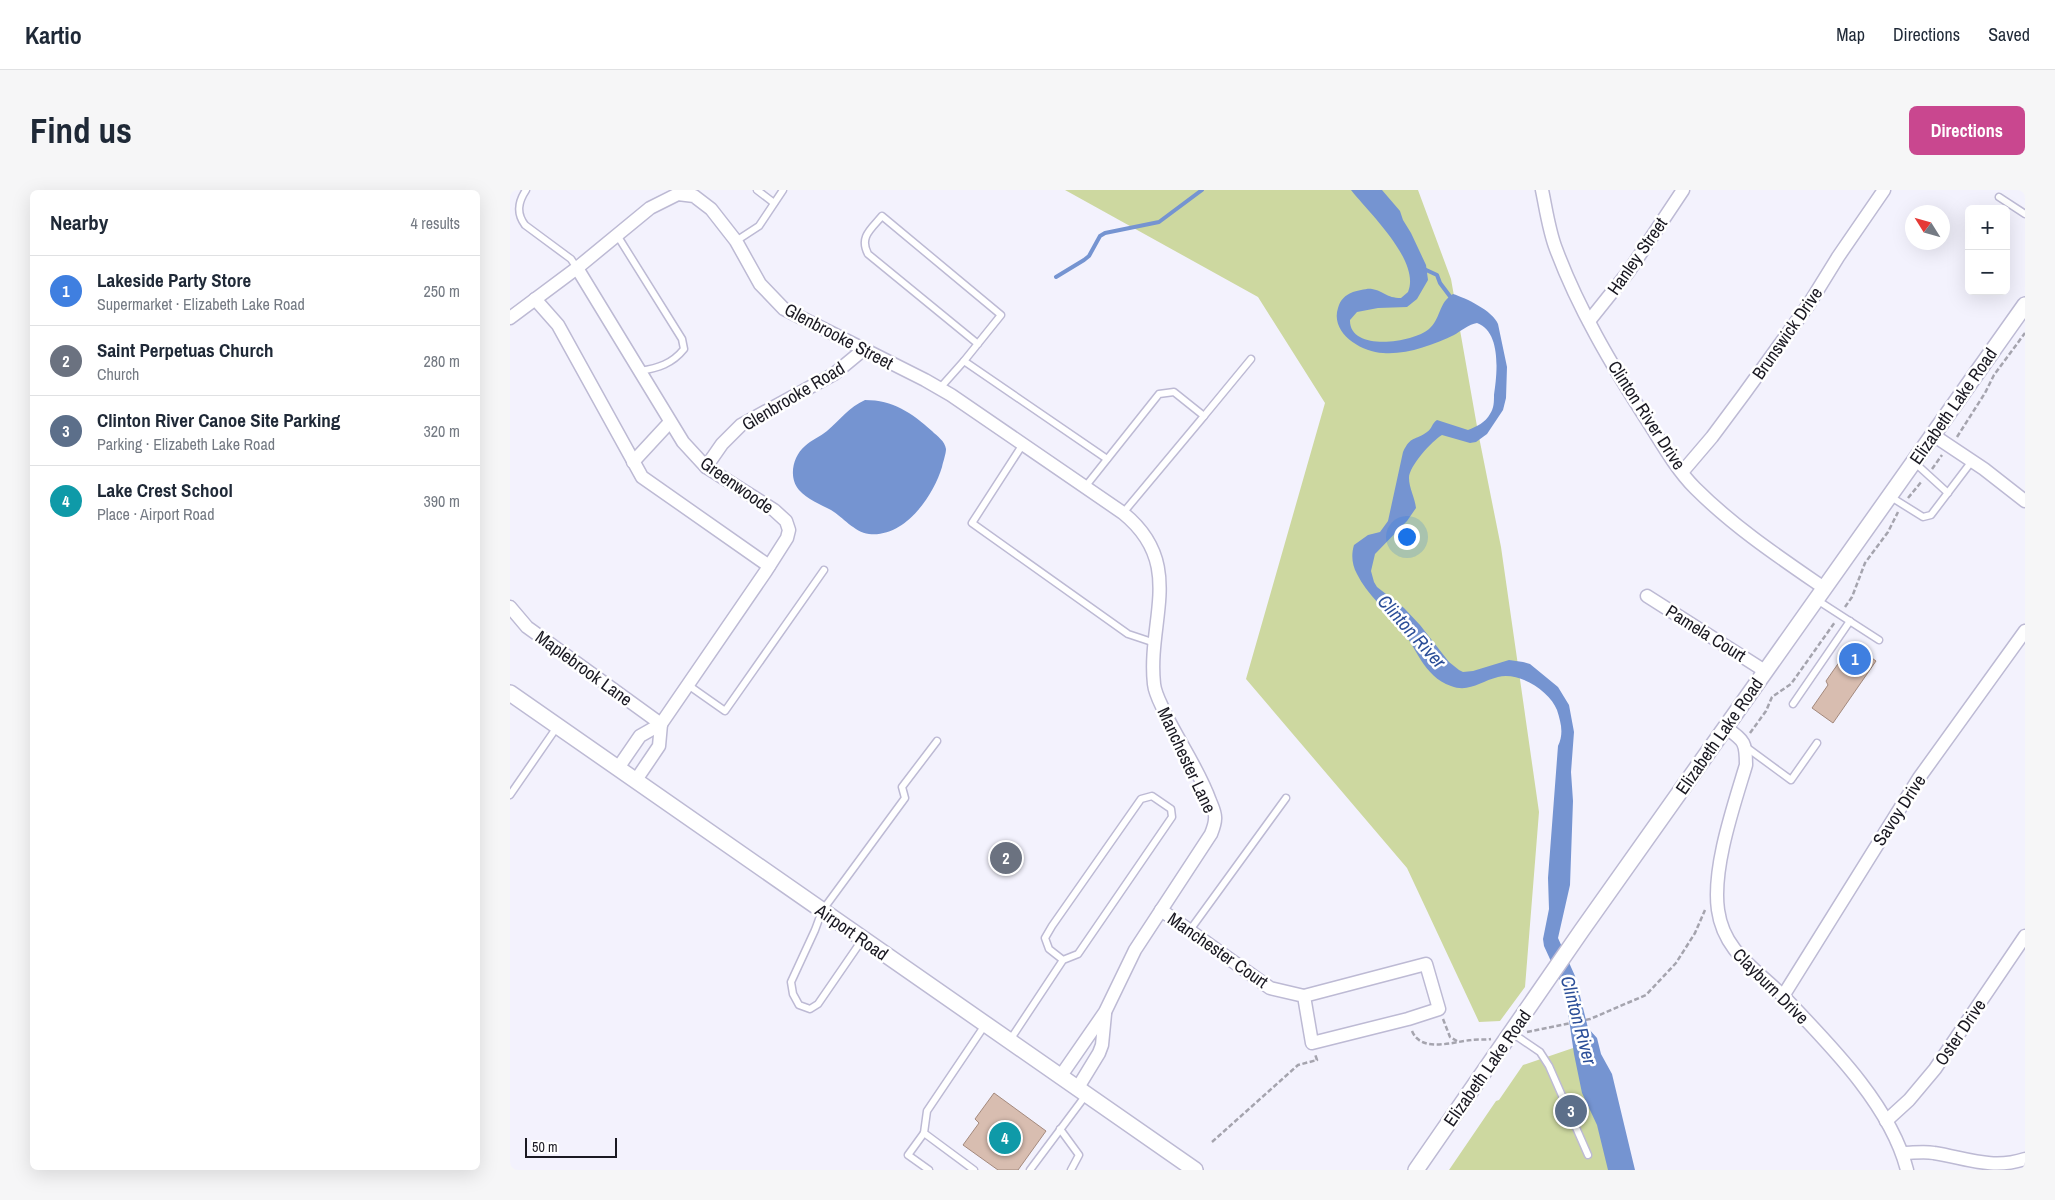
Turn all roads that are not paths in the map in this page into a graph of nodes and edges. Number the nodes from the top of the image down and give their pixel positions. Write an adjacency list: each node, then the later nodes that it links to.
1 (526, 190): 12 (lane)
2 (756, 190): 8 (lane)
3 (782, 190): 8 (lane)
4 (1542, 190): 16 (street, Clinton River Drive)
5 (1683, 190): 16 (street, Hanley Street)
6 (1884, 190): 32 (street, Brunswick Drive)
7 (1999, 197): 9 (lane)
8 (774, 203): 11 (lane)
9 (2025, 214)
10 (617, 235): 11 (street, Glenbrooke Street); 12 (street, Glenbrooke Street); 21 (lane)
11 (736, 241): 18 (street, Glenbrooke Street)
12 (577, 268): 13 (street, Glenbrooke Street); 21 (street, Greenwoode)
13 (535, 299): 15 (street, Glenbrooke Street); 29 (street)
14 (2025, 305): 25 (street, Elizabeth Lake Road)
15 (510, 318)
16 (1589, 321): 32 (street, Clinton River Drive)
17 (978, 344): 17 (lane); 20 (lane)
18 (863, 350): 22 (street, Glenbrooke Street); 31 (street, Glenbrooke Road)
19 (1251, 359): 23 (lane)
20 (964, 361): 22 (lane); 27 (lane)
21 (640, 371): 24 (street, Greenwoode)
22 (940, 388): 26 (street, Glenbrooke Street)
23 (1204, 416): 27 (lane); 37 (lane)
24 (670, 422): 29 (street); 31 (street, Greenwoode)
25 (1933, 435): 28 (street); 30 (street, Elizabeth Lake Road)
26 (1023, 444): 33 (street, Glenbrooke Street); 47 (lane)
27 (1107, 459): 33 (lane)
28 (1972, 461): 34 (lane); 36 (street)
29 (633, 462): 39 (street)
30 (1914, 462): 34 (lane); 35 (street, Elizabeth Lake Road)
31 (706, 466): 39 (street, Greenwoode)
32 (1682, 471): 41 (street, Clinton River Drive)
33 (1085, 487): 37 (street, Glenbrooke Street)
34 (1948, 493): 35 (lane)
35 (1890, 496): 41 (street, Elizabeth Lake Road)
36 (2025, 501)
37 (1123, 513): 38 (street, Glenbrooke Street)
38 (1148, 540): 47 (street, Manchester Lane)
39 (769, 566): 49 (street, Greenwoode)
40 (824, 570): 49 (lane)
41 (1820, 594): 44 (lane); 48 (street, Elizabeth Lake Road)
42 (1647, 596): 48 (street, Pamela Court)
43 (510, 607): 52 (street, Maplebrook Lane)
44 (1850, 621): 46 (lane); 51 (lane)
45 (2025, 631): 69 (street, Savoy Drive)
46 (1879, 640)
47 (1155, 643): 62 (street, Manchester Lane)
48 (1765, 671): 54 (street, Elizabeth Lake Road)
49 (688, 685): 52 (street, Greenwoode)
50 (510, 693): 53 (street, Airport Road)
51 (1793, 704)
52 (661, 724): 58 (street, Greenwoode); 59 (street, Greenwoode)
53 (558, 726): 58 (street, Airport Road); 60 (lane)
54 (1725, 727): 57 (street); 72 (street, Elizabeth Lake Road)
55 (937, 741): 63 (lane)
56 (1817, 742): 57 (lane)
57 (1744, 744): 69 (street, Clayburn Drive)
58 (618, 768): 59 (street, Airport Road)
59 (636, 780): 63 (street, Airport Road)
60 (510, 795)
61 (1286, 798): 64 (lane)
62 (1161, 910): 64 (street, Manchester Court); 70 (street, Manchester Lane)
63 (822, 911): 66 (street, Airport Road); 66 (lane)
64 (1190, 930): 68 (street, Manchester Court)
65 (2025, 936): 76 (street, Oster Drive)
66 (862, 939): 71 (street, Airport Road)
67 (1063, 960): 67 (lane); 73 (lane)
68 (1304, 996): 68 (street, Manchester Court)
69 (1783, 996): 76 (street, Clayburn Drive)
70 (1105, 1012): 74 (street, Manchester Lane); 75 (street, Manchester Lane)
71 (985, 1025): 73 (street, Airport Road); 78 (lane)
72 (1511, 1032): 80 (lane); 87 (street, Elizabeth Lake Road)
73 (1009, 1041): 74 (street, Airport Road)
74 (1060, 1077): 75 (street, Airport Road)
75 (1082, 1092): 77 (lane); 86 (street, Airport Road)
76 (1886, 1121): 79 (street, Clayburn Drive)
77 (1060, 1129): 84 (lane); 85 (lane)
78 (924, 1133): 82 (lane); 83 (lane)
79 (1903, 1153): 81 (street); 88 (street, Clayburn Drive)
80 (1588, 1155)
81 (2025, 1159)
82 (929, 1170)
83 (974, 1170)
84 (1030, 1170)
85 (1071, 1170)
86 (1195, 1170)
87 (1416, 1170)
88 (1907, 1170)

